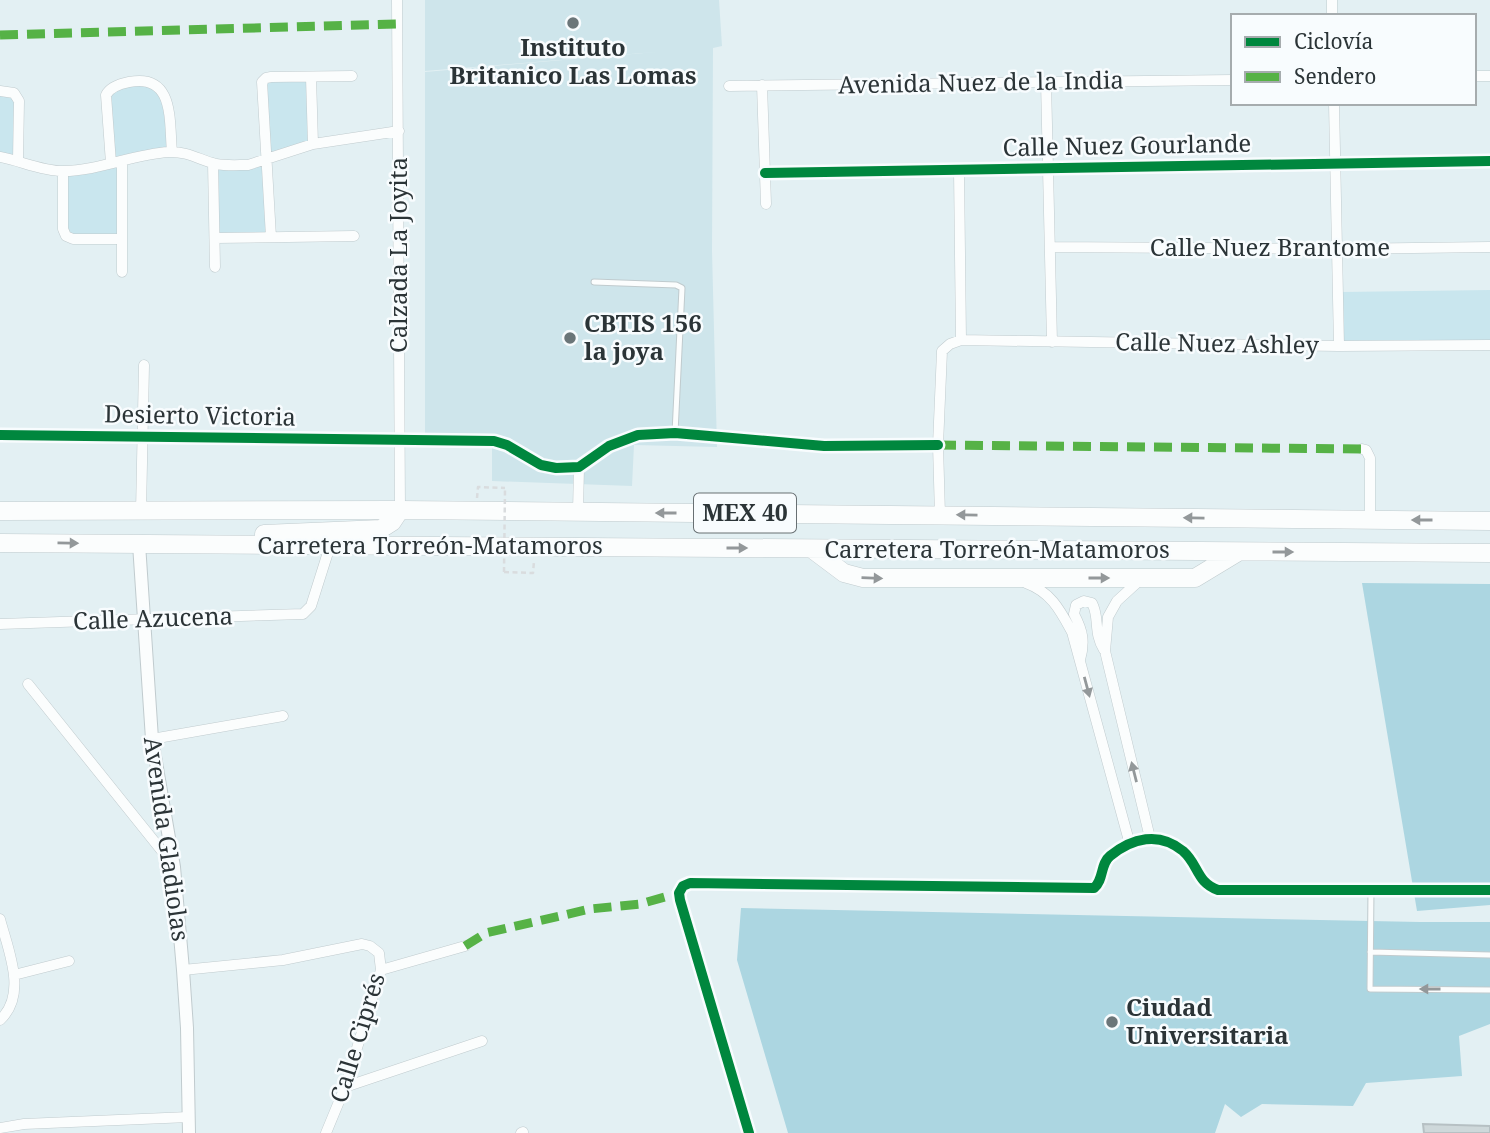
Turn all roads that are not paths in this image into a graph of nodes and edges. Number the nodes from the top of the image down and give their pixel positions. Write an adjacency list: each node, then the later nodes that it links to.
1 (397, 0): 10 (street, Calzada La Joyita)
2 (352, 76): 3 (street)
3 (311, 77): 11 (street); 14 (street)
4 (1231, 80): 5 (street, Avenida Nuez de la India)
5 (1046, 82): 6 (street, Avenida Nuez de la India); 20 (street)
6 (762, 85): 7 (street, Avenida Nuez de la India); 23 (street)
7 (729, 86)
8 (0, 91): 15 (street)
9 (1334, 105): 19 (street)
10 (399, 131): 11 (street); 43 (street, Calzada La Joyita)
11 (313, 144): 14 (street)
12 (172, 152): 17 (street); 17 (street); 18 (street)
13 (0, 157): 15 (street)
14 (267, 158): 18 (street); 26 (street)
15 (18, 160): 22 (street)
16 (1490, 161): 19 (street, Calle Nuez Gourlande)
17 (117, 162): 22 (street); 28 (street)
18 (214, 163): 27 (street)
19 (1335, 164): 20 (street, Calle Nuez Gourlande); 31 (street)
20 (1049, 168): 21 (street, Calle Nuez Gourlande); 29 (street)
21 (959, 170): 23 (street, Calle Nuez Gourlande); 35 (street)
22 (63, 171): 28 (street)
23 (765, 173): 24 (street)
24 (766, 204)
25 (355, 236): 26 (street)
26 (271, 237): 27 (street)
27 (215, 238): 32 (street)
28 (122, 239): 33 (street)
29 (1050, 247): 31 (street, Calle Nuez Brantome); 36 (street)
30 (1490, 247): 31 (street, Calle Nuez Brantome)
31 (1337, 249): 38 (street)
32 (215, 267)
33 (122, 272)
34 (594, 282): 40 (lane)
35 (961, 340): 36 (street, Calle Nuez Ashley); 44 (street, Calle Nuez Ashley)
36 (1052, 342): 38 (street, Calle Nuez Ashley)
37 (1490, 345): 38 (street, Calle Nuez Ashley)
38 (1339, 346)
39 (144, 365): 42 (street)
40 (676, 433): 44 (street); 46 (street)
41 (0, 435): 42 (street, Desierto Victoria)
42 (143, 436): 43 (street, Desierto Victoria); 50 (street)
43 (400, 439): 46 (street, Desierto Victoria); 48 (street, Calzada La Joyita)
44 (938, 445): 52 (street)
45 (1362, 449): 53 (street)
46 (579, 467): 51 (street)
47 (0, 500): 50 (highway)
48 (400, 510): 50 (highway, MEX 40); 51 (highway, MEX 40); 56 (highway)
49 (0, 511): 50 (highway, MEX 40)
50 (132, 512)
51 (578, 512): 52 (highway, MEX 40, one-way to 51)
52 (940, 515): 53 (highway, MEX 40, one-way to 52)
53 (1370, 520): 54 (highway, MEX 40, one-way to 53)
54 (1490, 521)
55 (0, 543): 56 (highway, Carretera Torreón-Matamoros / MEX 40, one-way to 56)
56 (146, 544): 57 (highway, Carretera Torreón-Matamoros / MEX 40); 63 (street, Avenida Gladiolas)
57 (330, 546): 58 (highway, Carretera Torreón-Matamoros / MEX 40, one-way to 58); 63 (street, Calle Azucena)
58 (812, 549): 59 (highway, Carretera Torreón-Matamoros / MEX 40); 61 (highway, one-way to 61)
59 (1239, 552): 60 (highway, Carretera Torreón-Matamoros / MEX 40, one-way to 60); 62 (highway)
60 (1490, 553)
61 (1012, 578): 62 (highway, one-way to 62); 66 (street)
62 (1143, 578): 65 (street)
63 (144, 619): 64 (street, Calle Azucena); 69 (street, Avenida Gladiolas)
64 (0, 624)
65 (1105, 651): 66 (street); 70 (street, one-way to 65)
66 (1080, 661): 71 (street, one-way to 71)
67 (28, 684): 72 (street)
68 (283, 716): 69 (street)
69 (152, 740): 72 (street, Avenida Gladiolas)
70 (1150, 838): 71 (street); 73 (street)
71 (1129, 841): 91 (street)
72 (174, 867): 80 (street, Avenida Gladiolas)
73 (1371, 890): 74 (street); 77 (lane)
74 (1490, 890)
75 (0, 919): 82 (street)
76 (465, 946): 81 (street)
77 (1370, 952): 78 (lane); 83 (lane, one-way to 77)
78 (1490, 955)
79 (69, 961): 82 (street)
80 (183, 970): 81 (street, Calle Ciprés); 87 (street, Avenida Gladiolas)
81 (381, 970): 86 (street, Calle Ciprés)
82 (14, 975): 84 (street)
83 (1490, 990)
84 (0, 1020)
85 (482, 1041): 86 (street)
86 (345, 1087): 90 (street, Calle Ciprés)
87 (189, 1117): 88 (street); 89 (street, Avenida Gladiolas)
88 (0, 1128)
89 (189, 1133)
90 (326, 1133)
91 (749, 1133)

